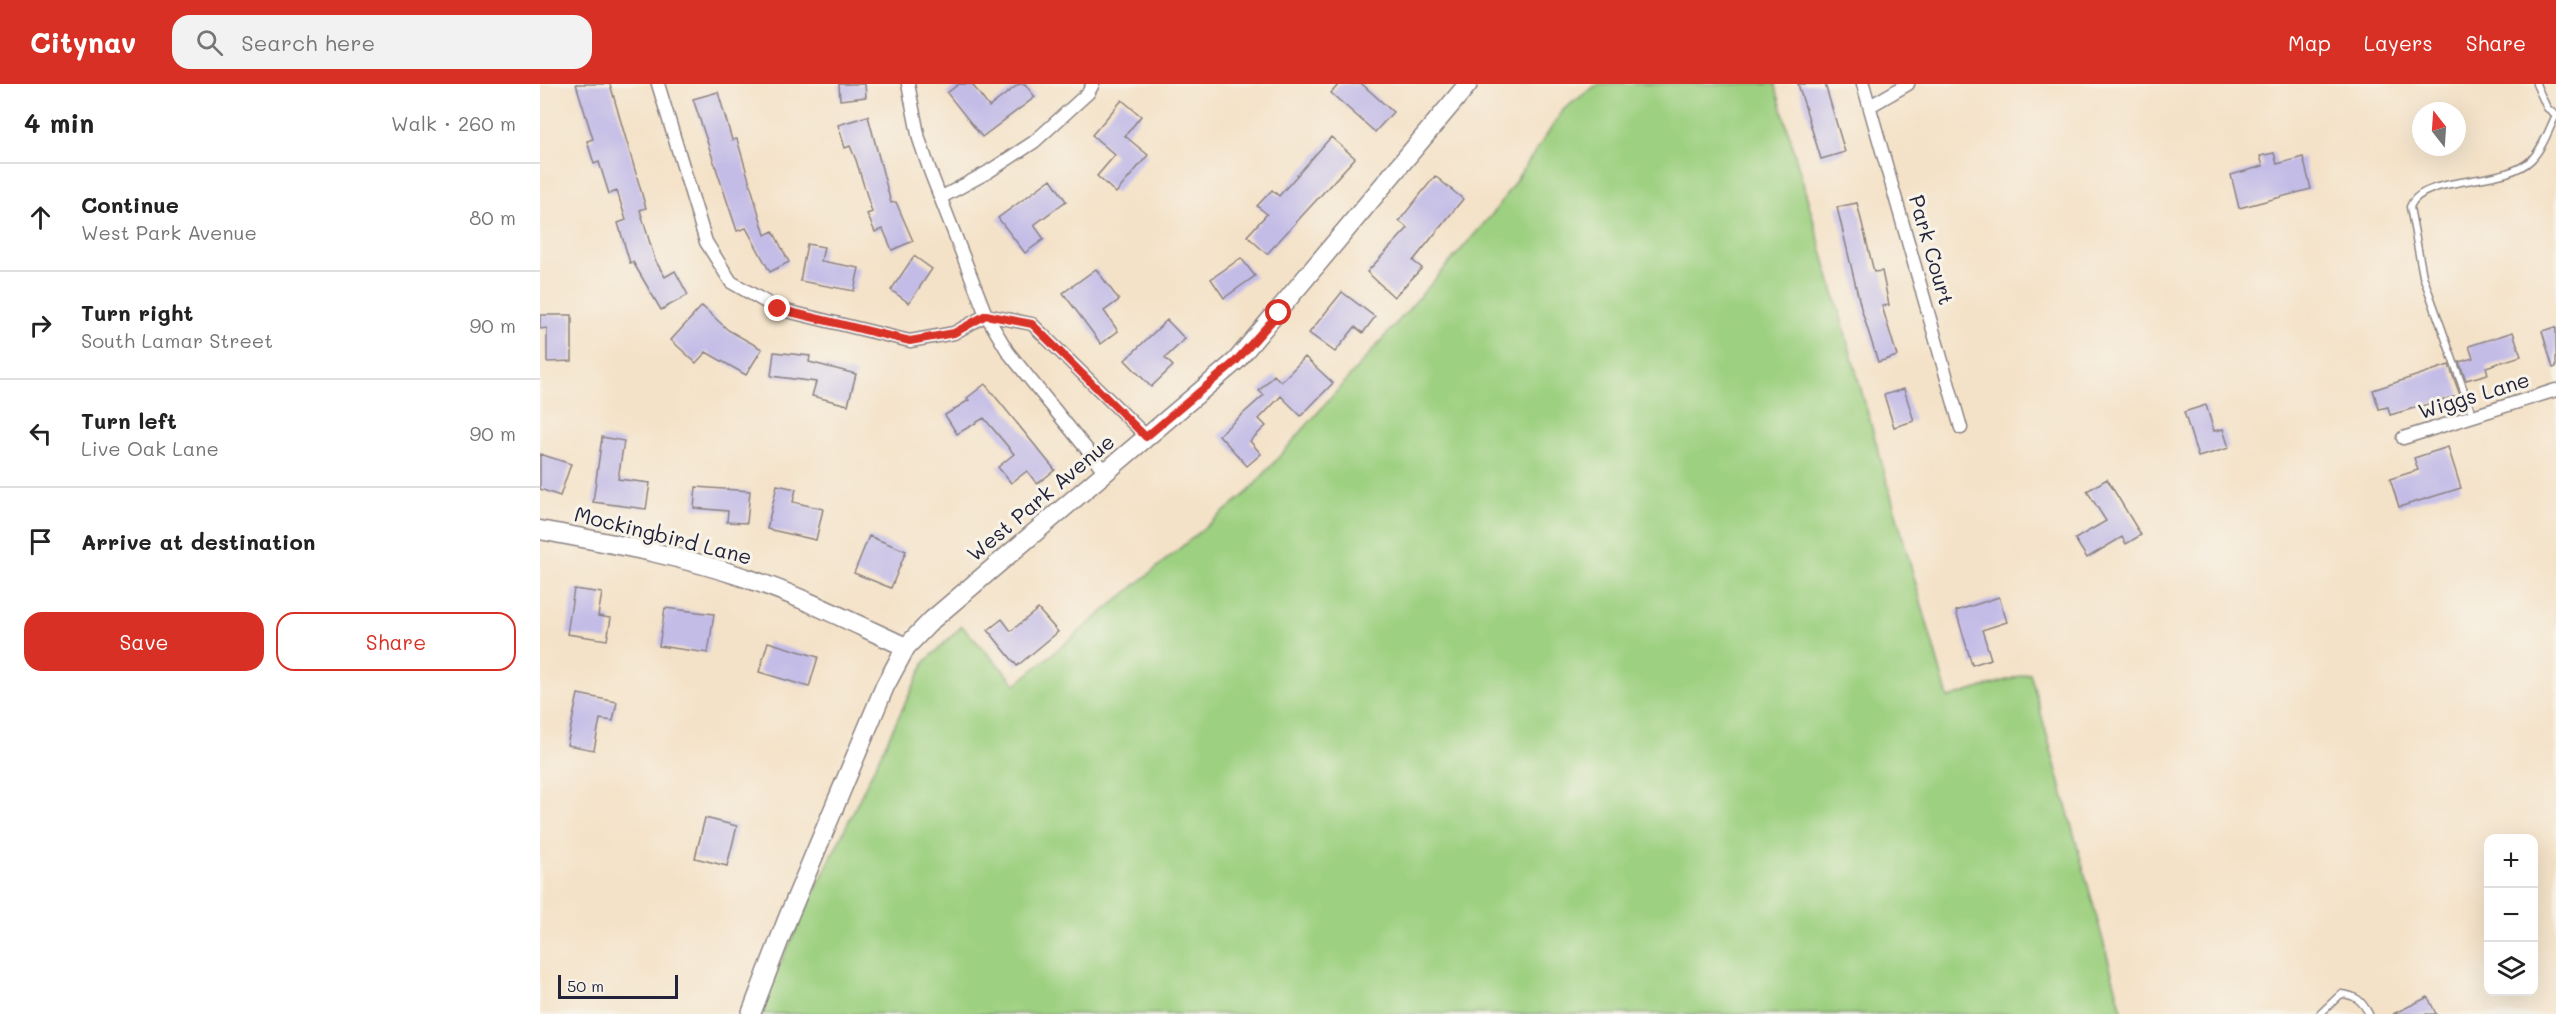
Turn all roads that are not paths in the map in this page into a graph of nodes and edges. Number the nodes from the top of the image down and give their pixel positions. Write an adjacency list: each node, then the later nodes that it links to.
1 (658, 84): 11 (street)
2 (908, 84): 10 (street)
3 (1093, 84): 10 (street)
4 (1468, 84): 15 (street, West Park Avenue)
5 (1863, 84): 8 (street, Park Court)
6 (1908, 84): 8 (street)
7 (2536, 84): 9 (lane)
8 (1870, 106): 14 (street, Park Court)
9 (2556, 115): 13 (lane)
10 (942, 197): 11 (street)
11 (986, 315): 15 (street); 17 (street)
12 (2556, 390): 13 (street, Wiggs Lane)
13 (2473, 416): 16 (street, Wiggs Lane)
14 (1961, 428)
15 (1146, 437): 17 (street, West Park Avenue)
16 (2403, 438)
17 (1106, 473): 19 (street, West Park Avenue)
18 (540, 530): 19 (street, Mockingbird Lane)
19 (906, 647): 20 (street, West Park Avenue)
20 (751, 1014)
21 (2320, 1014): 22 (lane)
22 (2369, 1014)

